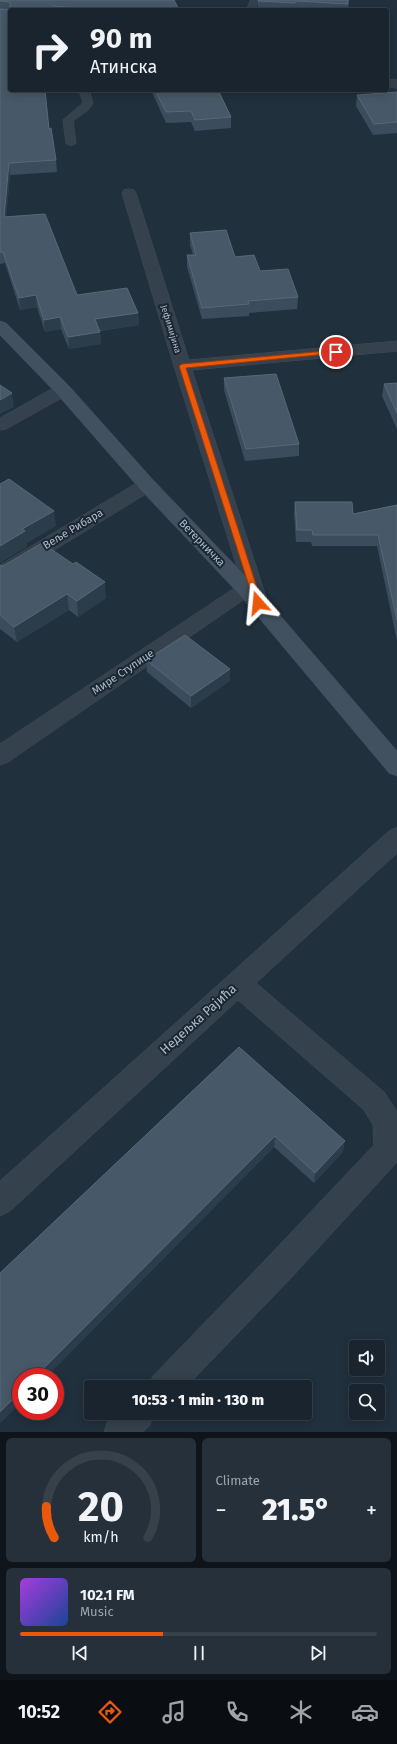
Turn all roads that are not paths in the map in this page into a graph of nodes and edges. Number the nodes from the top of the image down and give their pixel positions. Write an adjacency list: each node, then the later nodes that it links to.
1 (85, 92): 2 (lane)
2 (71, 143)
3 (129, 193): 6 (street, Јефимијина)
4 (0, 326): 7 (street, Ветерничка)
5 (397, 346): 6 (street)
6 (182, 366): 11 (street, Јефимијина)
7 (63, 390): 8 (street); 9 (street, Ветерничка)
8 (0, 425)
9 (146, 485): 10 (street, Веље Рибара); 11 (street, Ветерничка)
10 (0, 574)
11 (252, 596): 12 (street, Мире Ступице); 13 (street, Ветерничка)
12 (0, 756)
13 (397, 767)
14 (397, 838): 15 (street, Недељка Рајића)
15 (238, 984): 16 (street, Недељка Рајића); 17 (street)
16 (0, 1200)
17 (171, 1380)
18 (131, 1420): 19 (street)
19 (120, 1432)

